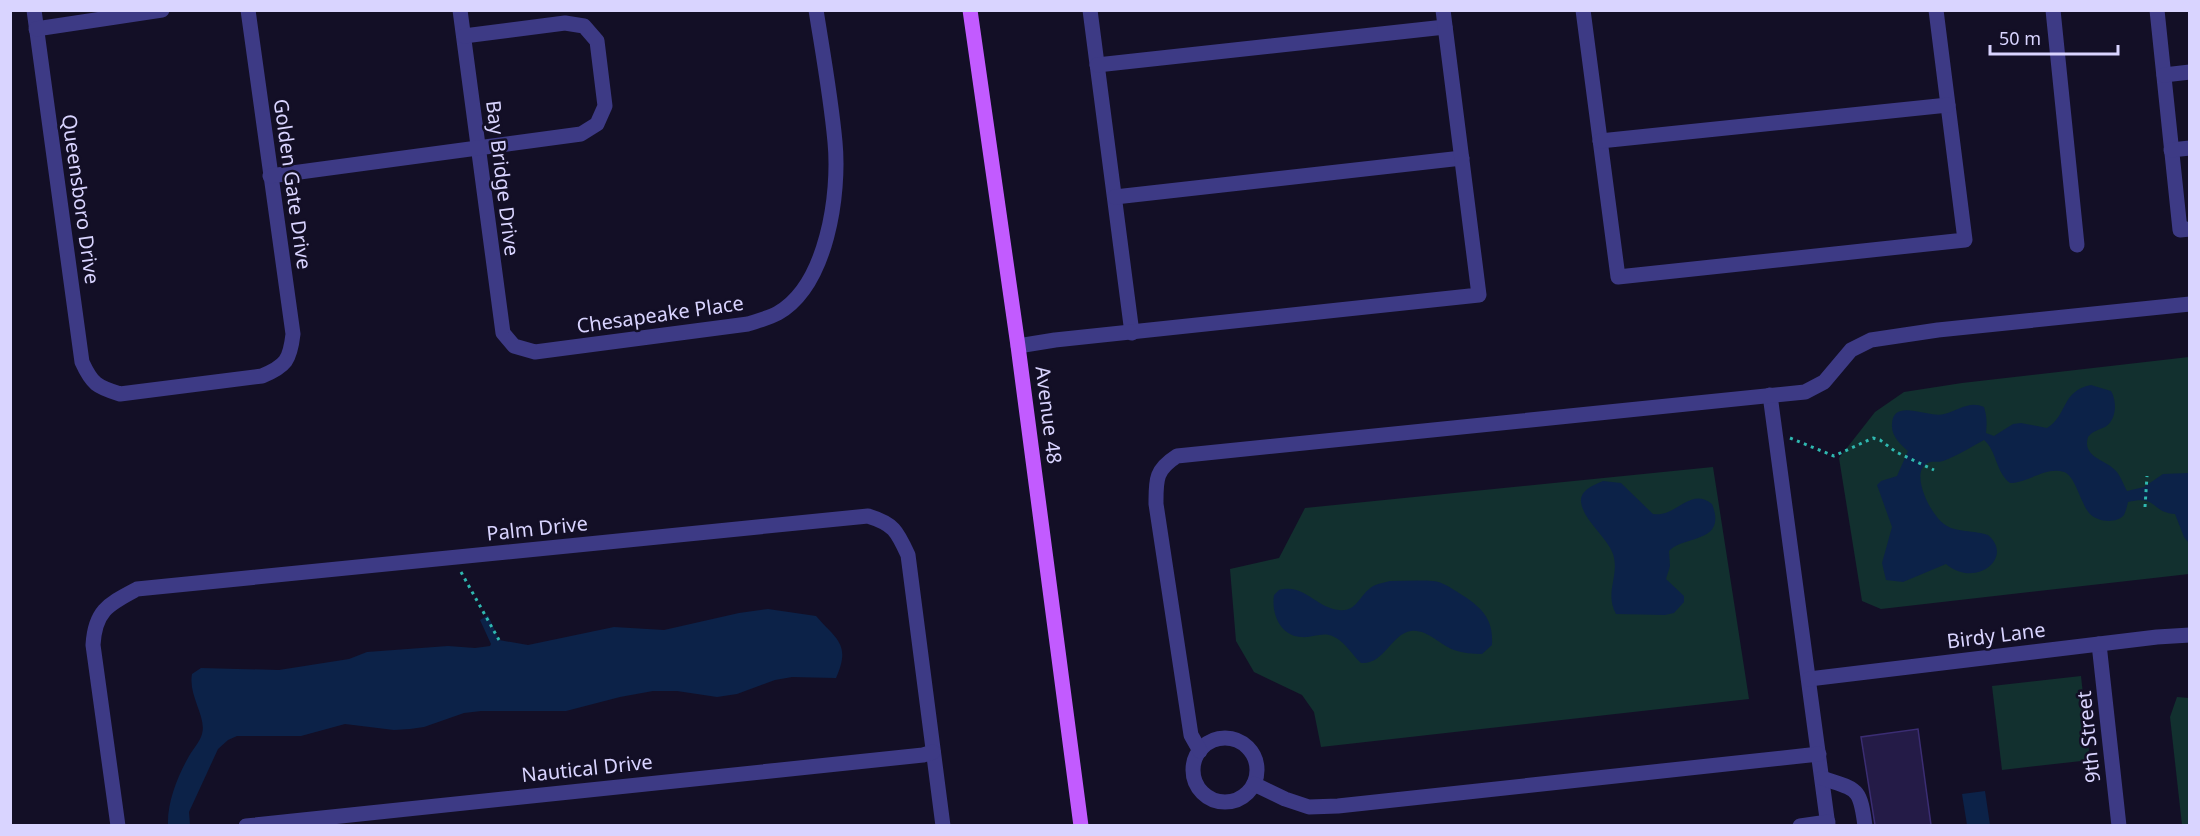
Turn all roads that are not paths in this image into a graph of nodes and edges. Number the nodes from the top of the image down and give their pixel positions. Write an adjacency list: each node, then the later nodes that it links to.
1 (34, 10): 14 (street, Queensboro Drive)
2 (162, 10): 14 (street)
3 (248, 10): 25 (street, Golden Gate Drive)
4 (460, 10): 15 (street, Bay Bridge Drive)
5 (816, 10): 31 (street, Chesapeake Place)
6 (970, 10): 32 (main road, Avenue 48)
7 (1090, 10): 16 (street)
8 (1443, 10): 13 (street)
9 (1583, 10): 20 (street)
10 (1936, 10): 19 (street)
11 (2053, 10): 28 (street)
12 (2157, 10): 18 (street)
13 (1445, 27): 16 (street); 24 (street)
14 (36, 29): 33 (street, Queensboro Drive)
15 (464, 36): 21 (street, Bay Bridge Drive); 21 (street)
16 (1097, 65): 26 (street)
17 (2190, 72): 18 (street)
18 (2164, 75): 23 (street)
19 (1948, 105): 20 (street); 20 (street)
20 (1600, 141)
21 (478, 148): 25 (street); 31 (street, Bay Bridge Drive)
22 (2190, 148): 23 (street)
23 (2171, 150): 27 (street)
24 (1462, 158): 26 (street); 30 (street)
25 (270, 176): 33 (street, Golden Gate Drive)
26 (1115, 196): 30 (street)
27 (2190, 229)
28 (2077, 245)
29 (2190, 304): 34 (street)
30 (1132, 333): 32 (street)
31 (514, 346)
32 (1018, 346): 47 (main road, Avenue 48)
33 (286, 362)
34 (1770, 395): 37 (street); 38 (street)
35 (2190, 635): 36 (street, Birdy Lane)
36 (2098, 644): 37 (street, Birdy Lane); 50 (street, 9th Street)
37 (1809, 679): 40 (street)
38 (1200, 751): 42 (street); 42 (street)
39 (933, 752): 44 (street, Palm Drive); 45 (street, Nautical Drive); 46 (street, Palm Drive)
40 (1819, 754): 41 (street); 42 (street)
41 (1822, 778): 43 (street); 49 (street)
42 (1254, 784)
43 (1828, 824): 48 (street)
44 (118, 825)
45 (246, 825)
46 (943, 825)
47 (1081, 825)
48 (1800, 825)
49 (1865, 825)
50 (2119, 825)

